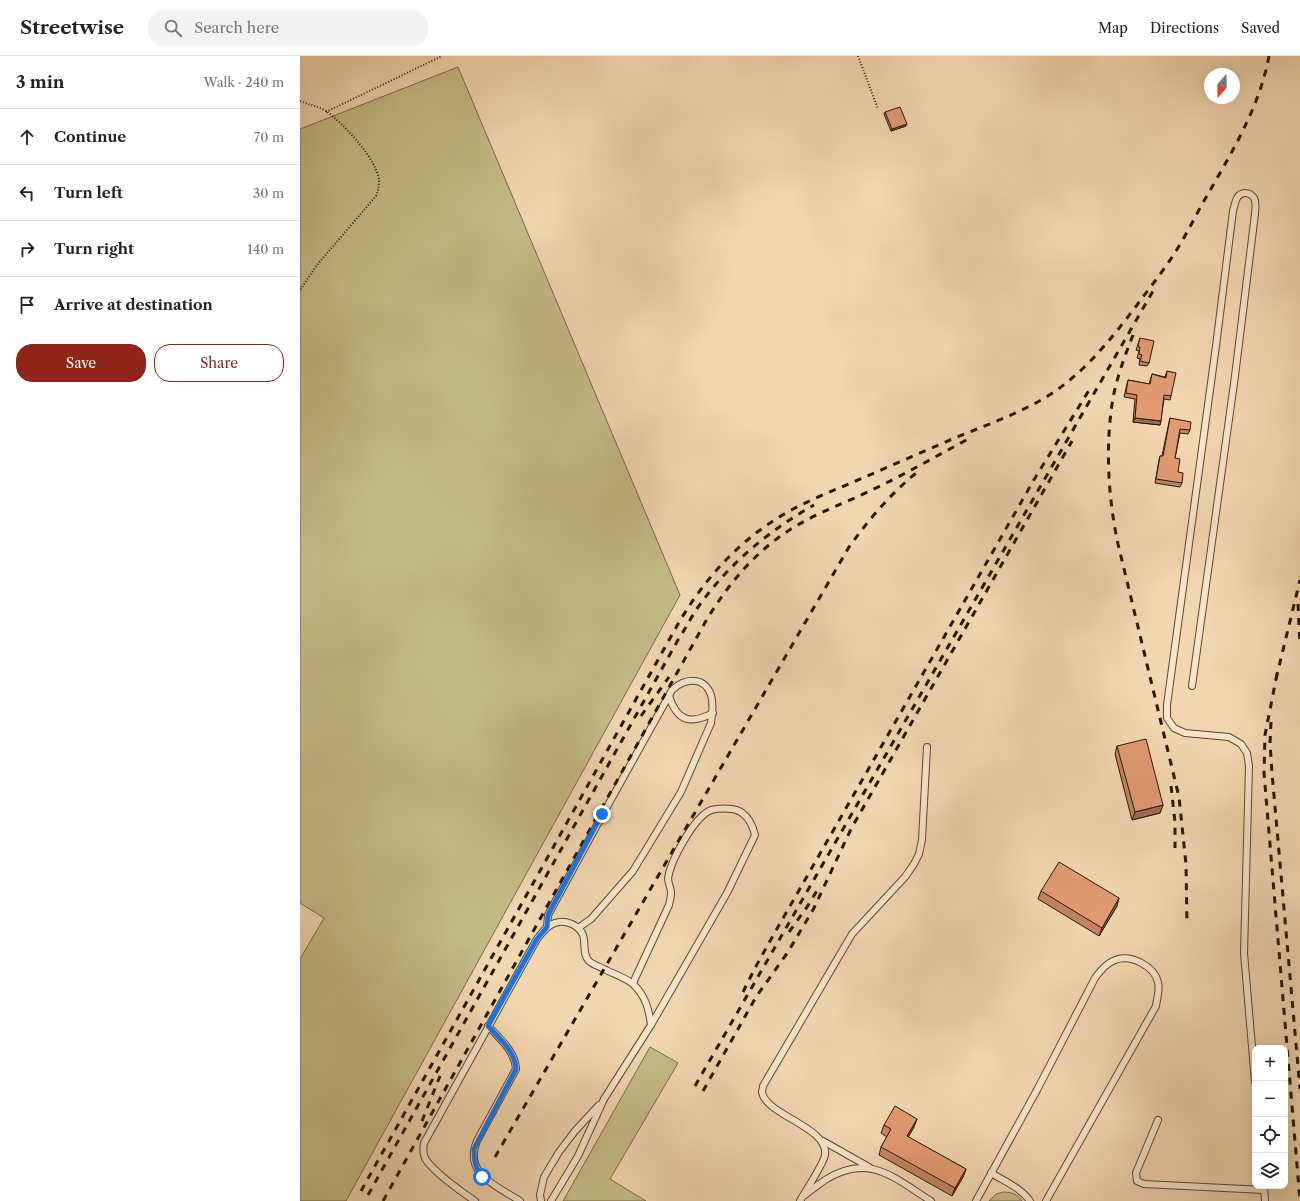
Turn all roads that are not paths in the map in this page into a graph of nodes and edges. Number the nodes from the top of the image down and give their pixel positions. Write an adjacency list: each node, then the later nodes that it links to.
1 (1192, 686): 10 (lane)
2 (669, 696): 3 (lane); 3 (lane); 5 (lane)
3 (712, 713): 6 (lane)
4 (927, 747): 13 (lane)
5 (547, 927): 6 (lane); 9 (lane)
6 (578, 928): 7 (lane)
7 (633, 983): 8 (lane); 8 (lane)
8 (651, 1025): 11 (lane)
9 (488, 1026): 19 (lane); 20 (lane)
10 (1255, 1081)
11 (604, 1099): 21 (lane); 22 (lane)
12 (1158, 1120): 16 (lane)
13 (822, 1141): 14 (lane); 18 (lane)
14 (870, 1168): 18 (lane); 23 (lane)
15 (991, 1174): 24 (lane); 25 (lane); 26 (lane)
16 (1252, 1188)
17 (1264, 1189): 27 (lane)
18 (801, 1199)
19 (475, 1201)
20 (520, 1201)
21 (541, 1201)
22 (551, 1201)
23 (931, 1201)
24 (976, 1201)
25 (1030, 1201)
26 (1046, 1201)
27 (1265, 1201)

